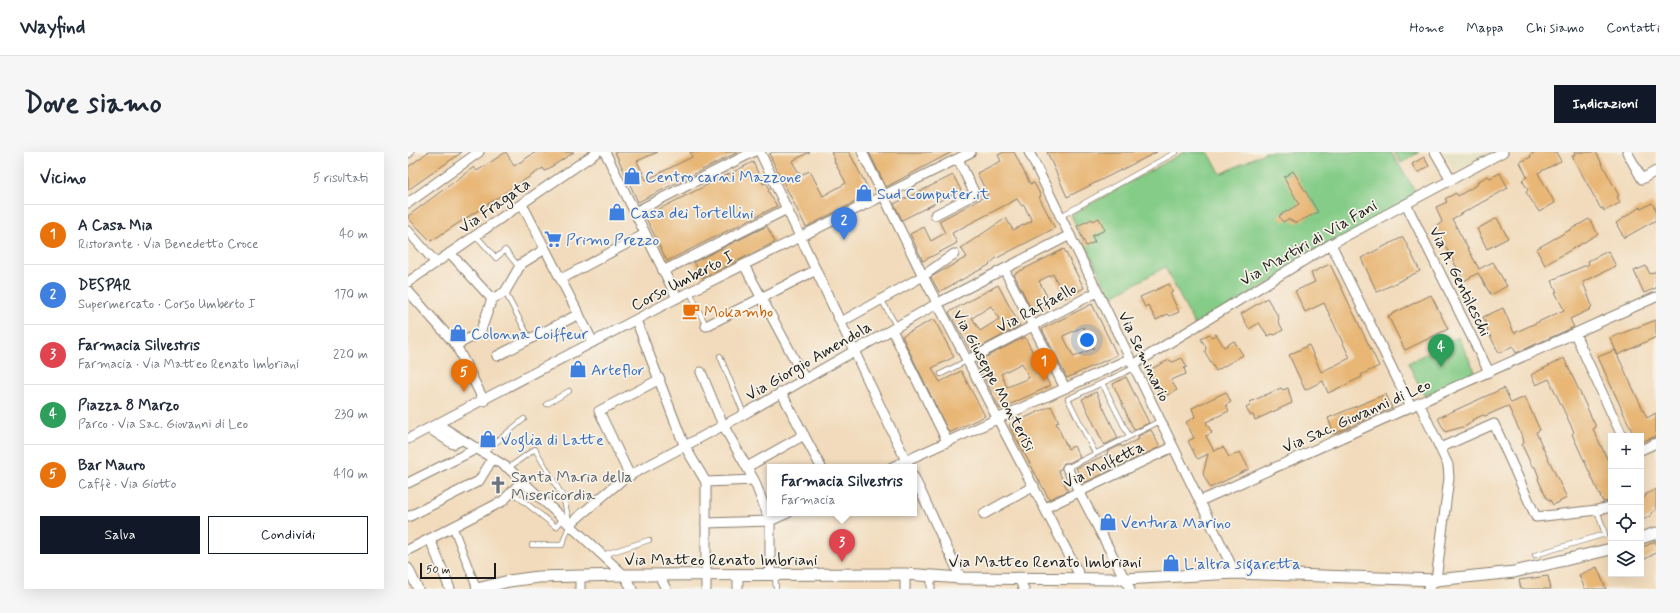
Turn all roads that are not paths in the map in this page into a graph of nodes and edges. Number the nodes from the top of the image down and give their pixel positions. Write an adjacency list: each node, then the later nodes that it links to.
1 (479, 152): 17 (street)
2 (596, 152): 18 (street, Via Fragata)
3 (605, 152): 21 (street)
4 (753, 152): 21 (street)
5 (760, 152): 20 (street)
6 (862, 152): 16 (street, Via Giuseppe Monterisi)
7 (971, 152): 13 (street, Corso Umberto I)
8 (1029, 152): 23 (street, Via Seminario)
9 (1176, 152): 23 (lane)
10 (1435, 152): 15 (street)
11 (1503, 152): 15 (street, Via Martiri di Via Fani)
12 (1627, 152): 14 (street)
13 (958, 159): 16 (street, Corso Umberto I); 22 (street)
14 (1656, 171)
15 (1451, 180): 19 (street, Via Martiri di Via Fani)
16 (884, 196): 27 (street, Corso Umberto I); 39 (street, Via Giuseppe Monterisi)
17 (408, 203)
18 (522, 204): 30 (street); 31 (street, Via Fragata)
19 (1406, 204): 29 (street, Via Martiri di Via Fani); 68 (street, Via A. Gentileschi)
20 (787, 209): 27 (street); 38 (street)
21 (635, 212): 25 (street)
22 (935, 215)
23 (1061, 216): 26 (street, Via Seminario)
24 (408, 231): 33 (street)
25 (645, 234): 38 (street); 40 (street)
26 (1070, 234): 36 (street, Via Giorgio Amendola); 45 (street, Via Seminario)
27 (800, 237): 34 (street, Corso Umberto I); 37 (street)
28 (479, 239): 35 (lane)
29 (1331, 244): 66 (street, Via Martiri di Via Fani); 78 (street)
30 (546, 249): 35 (street); 40 (street)
31 (450, 253): 33 (street, Via Fragata); 48 (street)
32 (954, 254): 39 (street)
33 (436, 263): 41 (street, Via Fragata)
34 (744, 265): 44 (street, Corso Umberto I); 49 (street)
35 (519, 267): 43 (street)
36 (1004, 269): 51 (street, Via Giorgio Amendola); 55 (street)
37 (816, 270): 49 (street); 54 (street)
38 (663, 271): 46 (street)
39 (923, 276): 50 (street); 51 (street, Via Giuseppe Monterisi)
40 (561, 279): 52 (street)
41 (408, 282)
42 (408, 291): 61 (street)
43 (505, 292): 48 (street); 59 (lane)
44 (690, 292): 46 (street, Corso Umberto I); 56 (lane)
45 (1097, 292): 55 (street, Via Raffaello); 66 (street, Via Seminario)
46 (676, 298): 53 (street, Corso Umberto I)
47 (1656, 298): 58 (street, Via Sac. Giovanni di Leo)
48 (492, 299): 61 (street)
49 (762, 299): 56 (street); 71 (street)
50 (882, 299): 54 (street); 57 (lane)
51 (938, 304): 57 (street, Via Giorgio Amendola); 65 (street, Via Giuseppe Monterisi)
52 (579, 314): 59 (street); 60 (street)
53 (636, 320): 60 (street, Corso Umberto I); 70 (street)
54 (841, 322): 62 (street)
55 (1033, 325): 65 (street, Via Raffaello); 73 (street)
56 (706, 326)
57 (894, 328): 62 (street, Via Giorgio Amendola); 89 (street)
58 (1575, 334): 68 (street, Via Sac. Giovanni di Leo); 85 (street)
59 (530, 339): 63 (street)
60 (593, 342): 76 (street, Corso Umberto I)
61 (456, 345): 76 (street)
62 (855, 350): 71 (street, Via Giorgio Amendola); 99 (street)
63 (497, 356)
64 (720, 356): 79 (lane)
65 (968, 360): 69 (lane); 80 (street, Via Giuseppe Monterisi)
66 (1132, 364): 72 (lane); 73 (street, Via Martiri di Via Fani); 82 (street, Via Seminario)
67 (701, 372): 83 (street)
68 (1489, 372): 78 (street, Via Sac. Giovanni di Leo)
69 (941, 374)
70 (660, 379): 91 (street); 102 (street)
71 (805, 379): 75 (street, Via Giorgio Amendola)
72 (1102, 383): 87 (lane); 96 (lane)
73 (1065, 388): 80 (street, Via Martiri di Via Fani)
74 (569, 392): 77 (lane)
75 (781, 392): 79 (street, Via Giorgio Amendola); 86 (street)
76 (484, 401): 84 (street, Corso Umberto I)
77 (547, 404)
78 (1415, 405): 93 (street); 111 (street, Via Sac. Giovanni di Leo)
79 (744, 414): 83 (street, Via Giorgio Amendola)
80 (998, 417): 89 (street, Via Martiri di Via Fani); 108 (street, Via Giuseppe Monterisi)
81 (524, 419): 95 (lane)
82 (1160, 421): 87 (lane); 92 (street, Via Seminario)
83 (723, 426): 91 (street, Via Giorgio Amendola); 100 (street)
84 (434, 427): 88 (street, Corso Umberto I); 95 (street)
85 (1621, 433)
86 (804, 435): 98 (street); 100 (street)
87 (1129, 436): 96 (lane)
88 (409, 437)
89 (947, 441): 99 (street, Via Martiri di Via Fani)
90 (1656, 443): 94 (street)
91 (684, 445): 102 (street, Via Giorgio Amendola); 105 (street)
92 (1173, 447): 110 (street, Via Molfetta); 111 (street, Via Seminario)
93 (1440, 448): 114 (street); 146 (street)
94 (1644, 449)
95 (480, 451): 97 (street); 106 (street)
96 (1096, 453): 101 (lane)
97 (500, 463): 104 (street); 119 (street); 120 (lane)
98 (818, 464)
99 (908, 464)
100 (747, 467): 103 (street)
101 (1067, 468): 110 (street)
102 (630, 476): 120 (street, Via Giorgio Amendola)
103 (754, 480): 105 (street); 115 (street)
104 (522, 481): 109 (street); 120 (street)
105 (706, 482): 122 (street)
106 (408, 483)
107 (917, 483): 143 (street)
108 (1034, 486): 112 (street, Via Giuseppe Monterisi); 116 (street)
109 (512, 492): 120 (lane); 123 (street)
110 (1078, 492): 112 (street, Via Molfetta); 145 (street)
111 (1200, 501): 134 (street, Via Seminario)
112 (1045, 508): 144 (street, Via Giuseppe Monterisi)
113 (1608, 508): 114 (street)
114 (1597, 510): 132 (lane)
115 (767, 513)
116 (984, 514)
117 (768, 516): 121 (street)
118 (781, 516): 121 (street)
119 (408, 517)
120 (567, 521): 128 (lane); 131 (street)
121 (770, 521): 122 (street); 135 (street)
122 (706, 523): 140 (street)
123 (453, 527): 126 (street); 150 (street)
124 (1656, 533): 125 (street)
125 (1644, 537)
126 (430, 539): 130 (street); 149 (street)
127 (649, 540): 131 (lane)
128 (532, 545)
129 (1608, 549): 146 (street, Via Matteo Renato Imbriani)
130 (408, 550)
131 (603, 555): 137 (street)
132 (1535, 555)
133 (408, 568): 148 (street)
134 (1235, 573): 145 (street, Via Matteo Renato Imbriani); 146 (street, Via Matteo Renato Imbriani)
135 (773, 574): 136 (street, Via Matteo Renato Imbriani); 139 (street, Via Matteo Renato Imbriani); 156 (lane)
136 (905, 574): 141 (street, Via Matteo Renato Imbriani); 157 (street)
137 (624, 575): 138 (street, Via Matteo Renato Imbriani); 142 (street, Via Matteo Renato Imbriani); 152 (street)
138 (659, 575): 140 (street, Via Matteo Renato Imbriani); 153 (street)
139 (738, 575): 140 (street, Via Matteo Renato Imbriani); 155 (street)
140 (706, 576): 154 (street)
141 (931, 576): 143 (street, Via Matteo Renato Imbriani); 158 (street)
142 (580, 577): 150 (street, Via Matteo Renato Imbriani); 151 (street)
143 (961, 578): 147 (street, Via Matteo Renato Imbriani)
144 (1081, 578): 145 (street, Via Matteo Renato Imbriani); 147 (street, Via Matteo Renato Imbriani)
145 (1124, 579): 159 (street)
146 (1436, 580): 160 (street)
147 (1021, 584)
148 (418, 589)
149 (450, 589)
150 (479, 589)
151 (580, 589)
152 (632, 589)
153 (666, 589)
154 (706, 589)
155 (738, 589)
156 (776, 589)
157 (904, 589)
158 (931, 589)
159 (1130, 589)
160 (1428, 589)

